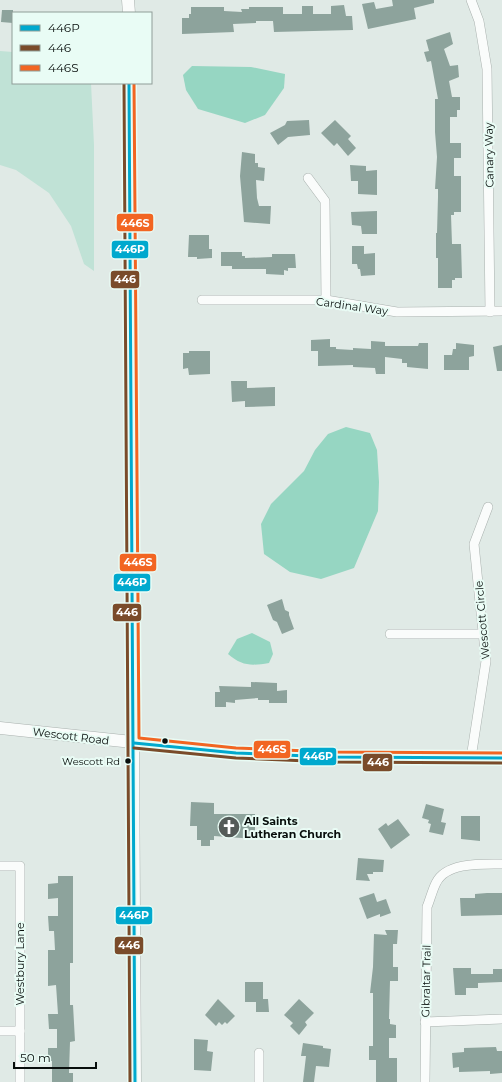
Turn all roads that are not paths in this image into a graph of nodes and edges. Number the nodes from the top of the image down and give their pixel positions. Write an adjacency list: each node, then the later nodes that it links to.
1 (128, 0): 3 (street)
2 (471, 0): 9 (street, Canary Way)
3 (129, 12)
4 (129, 84): 14 (street)
5 (308, 178): 7 (street)
6 (202, 300): 7 (street, Cardinal Way)
7 (326, 300): 9 (street, Cardinal Way)
8 (502, 311): 9 (street, Cardinal Way)
9 (490, 312)
10 (488, 507): 12 (street, Wescott Circle)
11 (390, 634): 12 (street)
12 (483, 634): 15 (street, Wescott Circle)
13 (0, 728): 14 (street, Wescott Road)
14 (134, 743): 15 (street, Wescott Road); 25 (street)
15 (471, 758): 16 (street, Wescott Road)
16 (502, 758)
17 (502, 864): 20 (street, Gibraltar Trail)
18 (0, 866): 22 (street, Westbury Lane)
19 (502, 1018): 20 (street)
20 (425, 1022): 27 (street, Gibraltar Trail)
21 (0, 1031): 22 (street)
22 (20, 1031): 24 (street, Westbury Lane)
23 (259, 1053): 26 (street)
24 (20, 1082)
25 (135, 1082)
26 (259, 1082)
27 (425, 1082)

